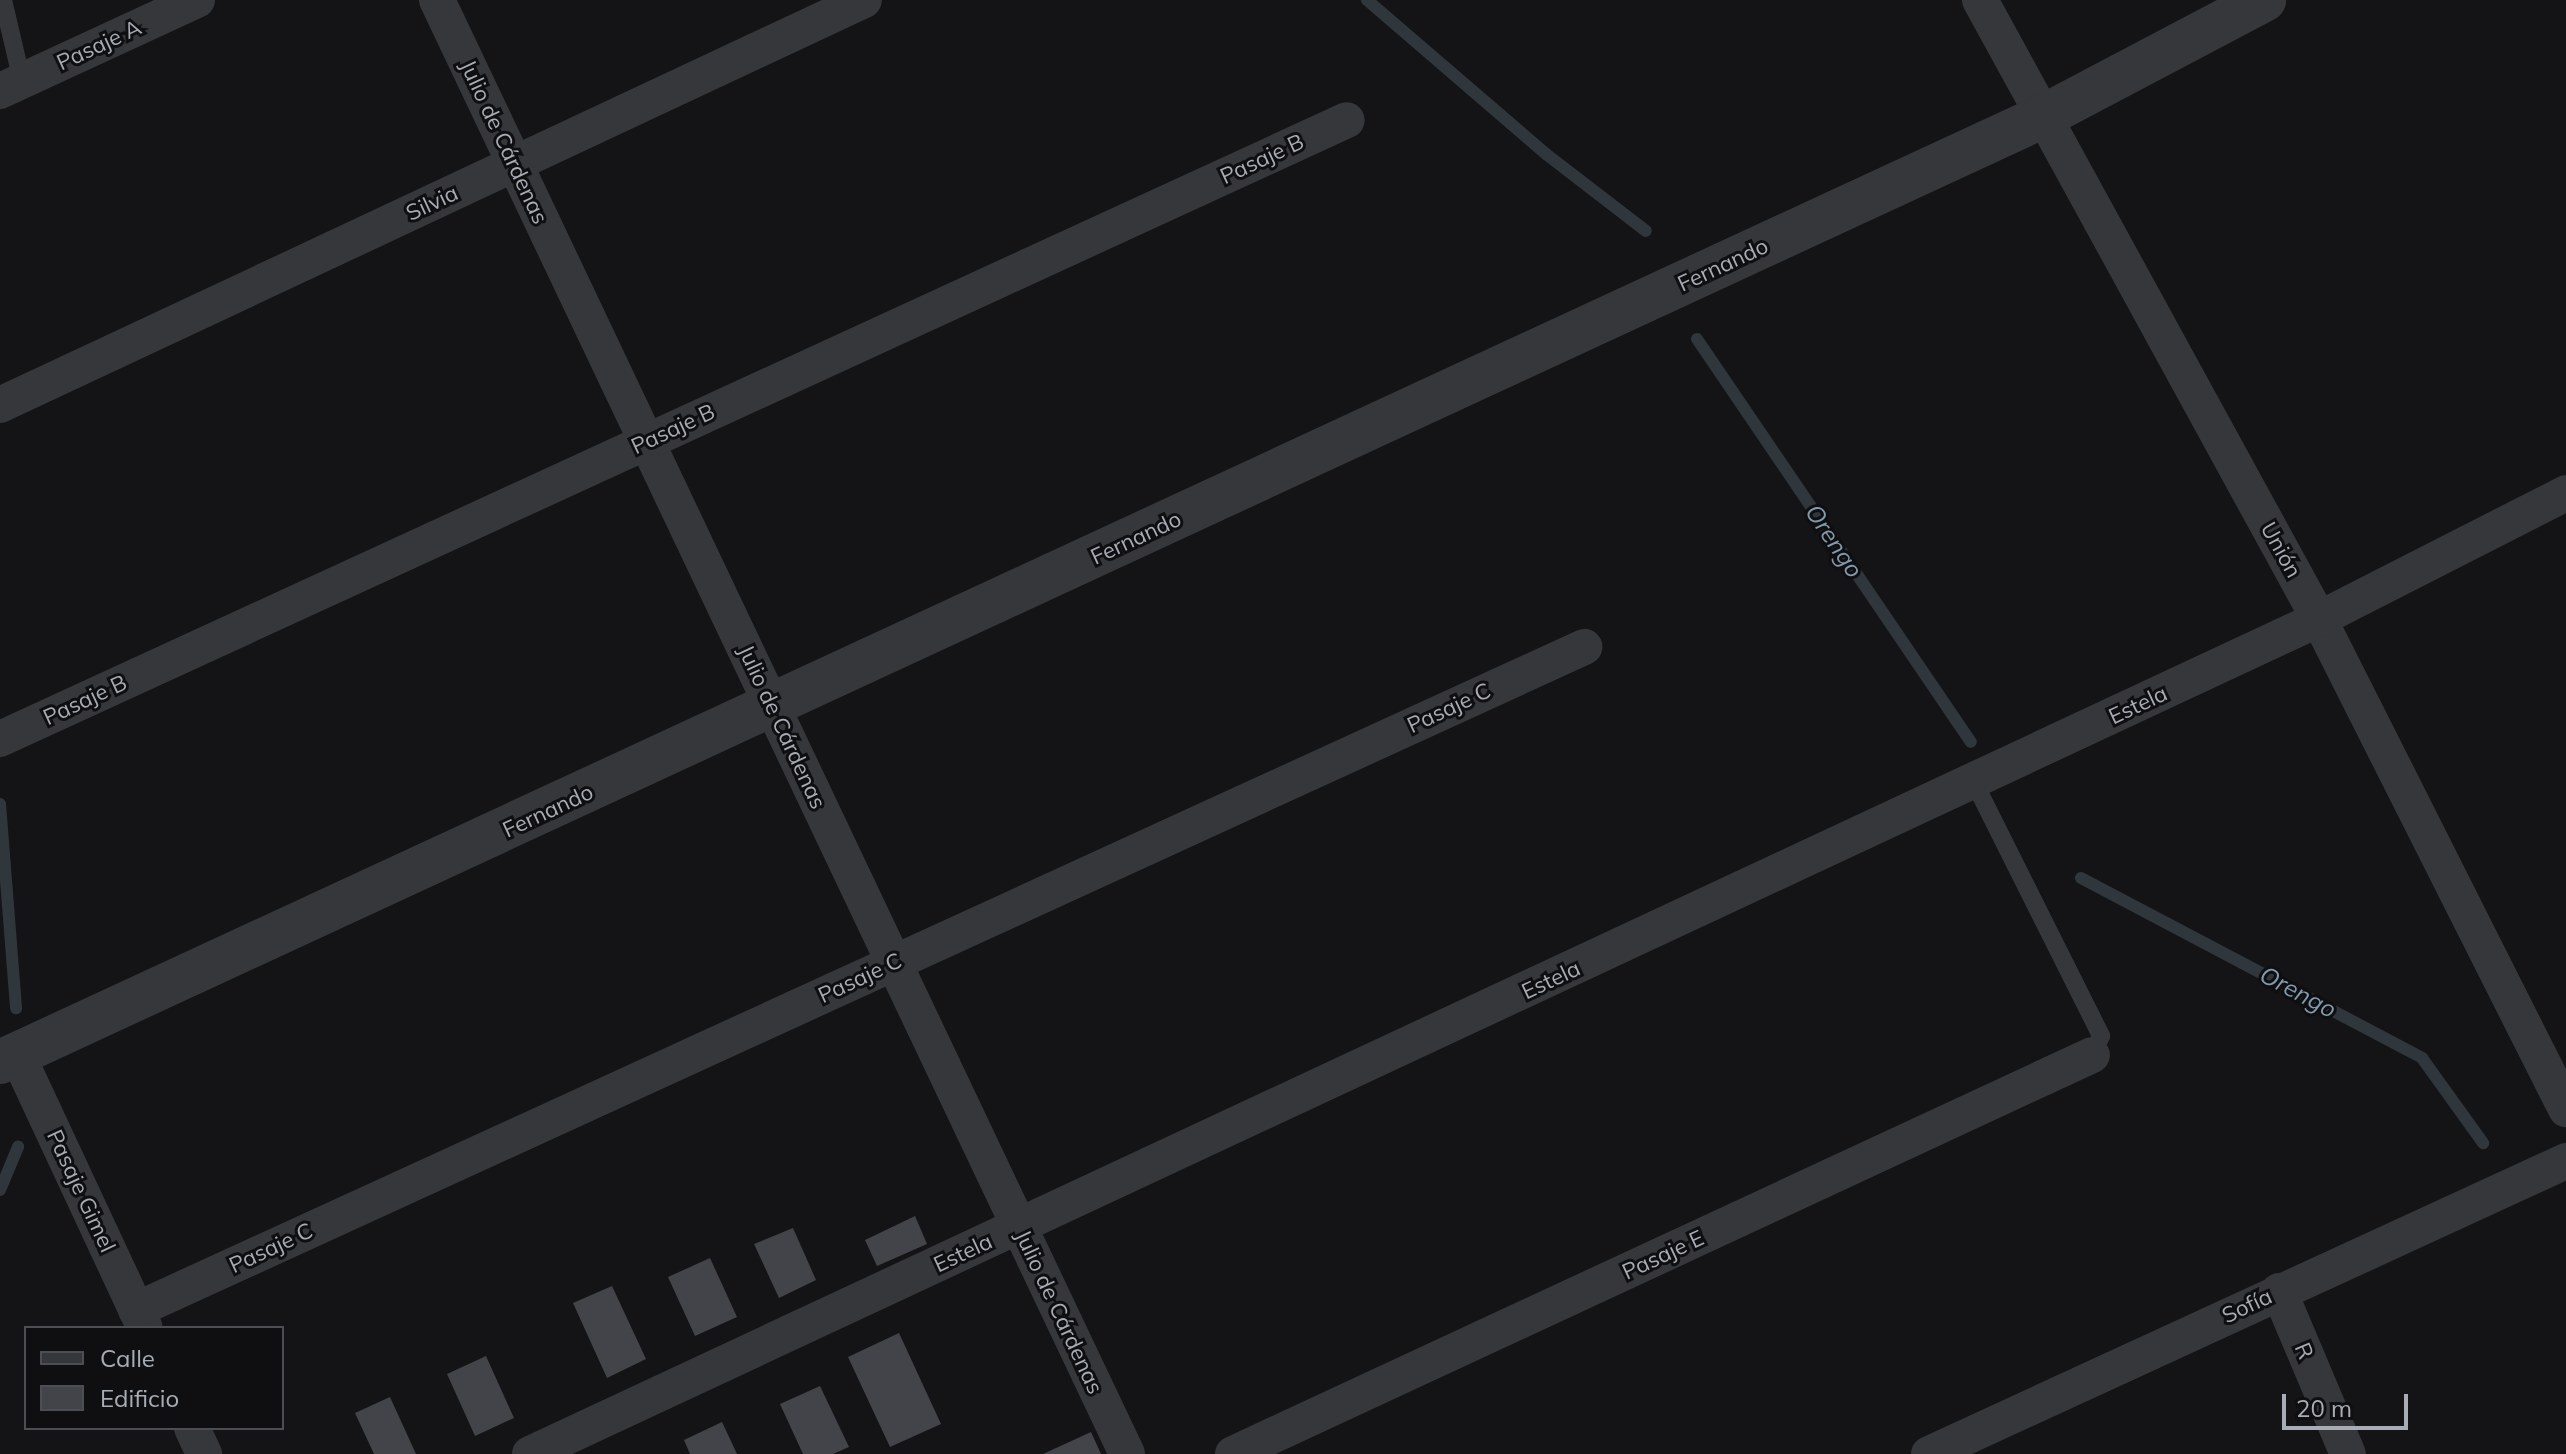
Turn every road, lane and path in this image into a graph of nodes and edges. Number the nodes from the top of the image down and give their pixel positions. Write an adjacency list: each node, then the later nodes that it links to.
1 (3, 0): 7 (lane)
2 (197, 0): 7 (street, Pasaje A)
3 (437, 0): 10 (street, Julio de Cárdenas)
4 (864, 0): 10 (street, Silvia)
5 (1980, 0): 8 (street, Unión)
6 (2264, 0): 8 (street, Fernando)
7 (11, 86)
8 (2044, 116): 14 (street, Unión); 16 (street, Fernando)
9 (1347, 120): 12 (street, Pasaje B)
10 (514, 164): 11 (street, Silvia); 12 (street, Julio de Cárdenas)
11 (0, 405)
12 (647, 441): 16 (street, Julio de Cárdenas); 17 (street, Pasaje B)
13 (2566, 493): 14 (street, Estela)
14 (2319, 619): 18 (street, Estela); 22 (street, Unión)
15 (1584, 647): 19 (street, Pasaje C)
16 (772, 707): 19 (street, Julio de Cárdenas); 21 (street, Fernando)
17 (5, 737)
18 (1974, 782): 20 (lane); 24 (street, Estela)
19 (894, 963): 24 (street, Julio de Cárdenas); 26 (street, Pasaje C)
20 (2092, 1055): 31 (street, Pasaje E)
21 (8, 1058): 26 (street, Pasaje Gimel)
22 (2566, 1109)
23 (2566, 1161): 25 (street, Sofía)
24 (1019, 1227): 29 (street, Estela); 30 (street, Julio de Cárdenas)
25 (2279, 1291): 32 (street, Sofía); 33 (street, R)
26 (141, 1319)
27 (193, 1430): 28 (street)
28 (204, 1454)
29 (530, 1454)
30 (1127, 1454)
31 (1233, 1454)
32 (1929, 1454)
33 (2348, 1454)

